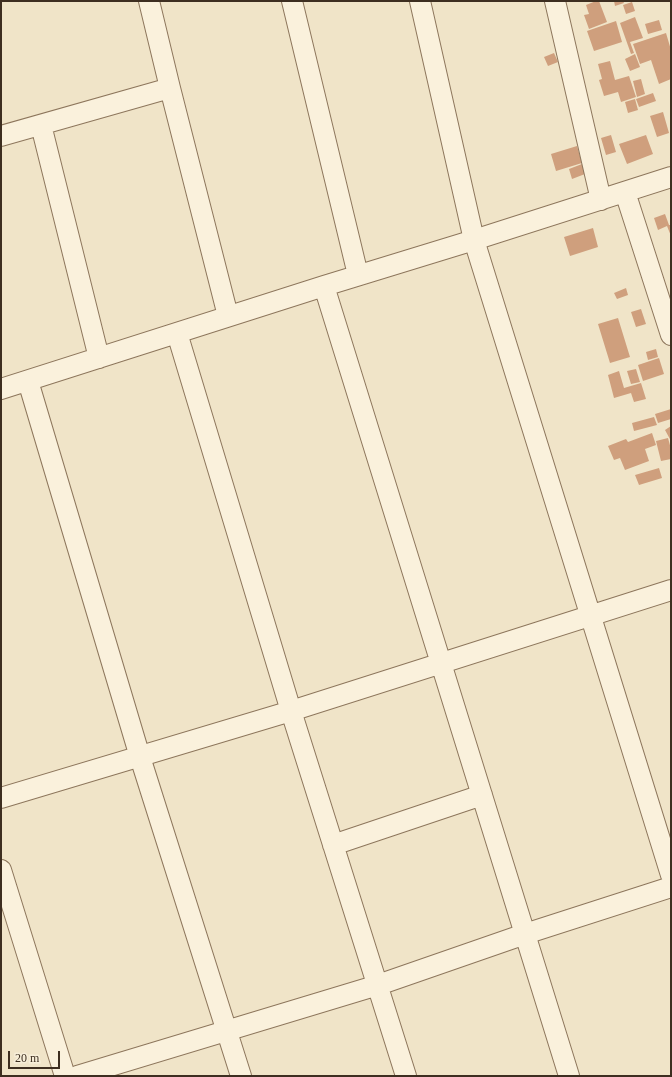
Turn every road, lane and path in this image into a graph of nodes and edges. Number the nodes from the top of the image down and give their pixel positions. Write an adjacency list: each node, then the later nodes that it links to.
1 (149, 1): 5 (street)
2 (292, 1): 12 (street)
3 (420, 1): 11 (street)
4 (555, 1): 10 (street)
5 (170, 88): 6 (street); 14 (street)
6 (41, 125): 7 (street); 17 (street)
7 (1, 136)
8 (671, 177): 9 (street)
9 (625, 192): 10 (street); 16 (street)
10 (601, 200): 11 (street)
11 (474, 240): 12 (street); 21 (street)
12 (358, 275): 13 (street)
13 (324, 286): 14 (street); 22 (street)
14 (228, 316): 15 (street)
15 (177, 333): 17 (street); 23 (street)
16 (671, 334)
17 (99, 358): 18 (street)
18 (28, 380): 19 (street); 24 (street)
19 (1, 389)
20 (671, 590): 21 (street)
21 (590, 616): 22 (street); 29 (street)
22 (442, 664): 23 (street); 25 (street)
23 (291, 711): 24 (street); 27 (street)
24 (140, 756): 26 (street); 33 (street)
25 (482, 795): 27 (street); 31 (street)
26 (1, 798)
27 (333, 845): 32 (street)
28 (1, 870): 34 (street)
29 (671, 875)
30 (671, 887): 31 (street)
31 (525, 934): 32 (street); 38 (street)
32 (378, 985): 33 (street); 37 (street)
33 (227, 1031): 35 (street); 36 (street)
34 (65, 1076)
35 (77, 1076)
36 (242, 1076)
37 (406, 1076)
38 (569, 1076)

